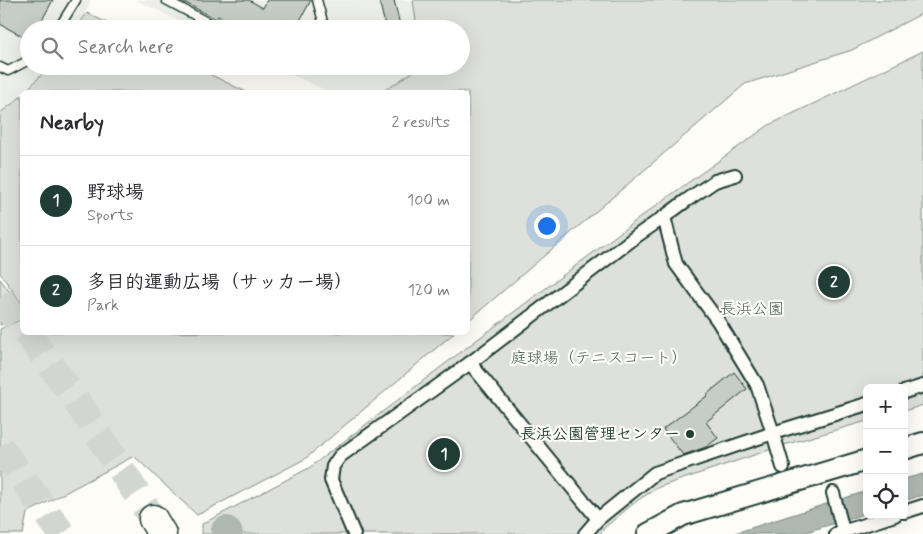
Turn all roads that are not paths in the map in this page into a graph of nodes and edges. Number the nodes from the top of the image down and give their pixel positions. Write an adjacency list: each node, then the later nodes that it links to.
1 (76, 0): 4 (lane)
2 (166, 0): 5 (lane)
3 (317, 0): 6 (lane)
4 (64, 20)
5 (203, 20)
6 (322, 20)
7 (20, 65): 8 (lane)
8 (0, 67)
9 (735, 175): 10 (street)
10 (664, 217): 11 (street); 15 (street)
11 (470, 363): 23 (street); 26 (street)
12 (923, 386): 13 (street)
13 (908, 391)
14 (863, 405): 15 (street)
15 (773, 433): 19 (street); 23 (street)
16 (923, 443): 17 (street)
17 (908, 448)
18 (863, 461): 28 (street)
19 (783, 467)
20 (833, 492): 25 (street)
21 (923, 506): 22 (street)
22 (908, 511)
23 (598, 519): 27 (street)
24 (882, 519): 25 (street)
25 (841, 531)
26 (354, 534)
27 (586, 534)
28 (648, 534)

